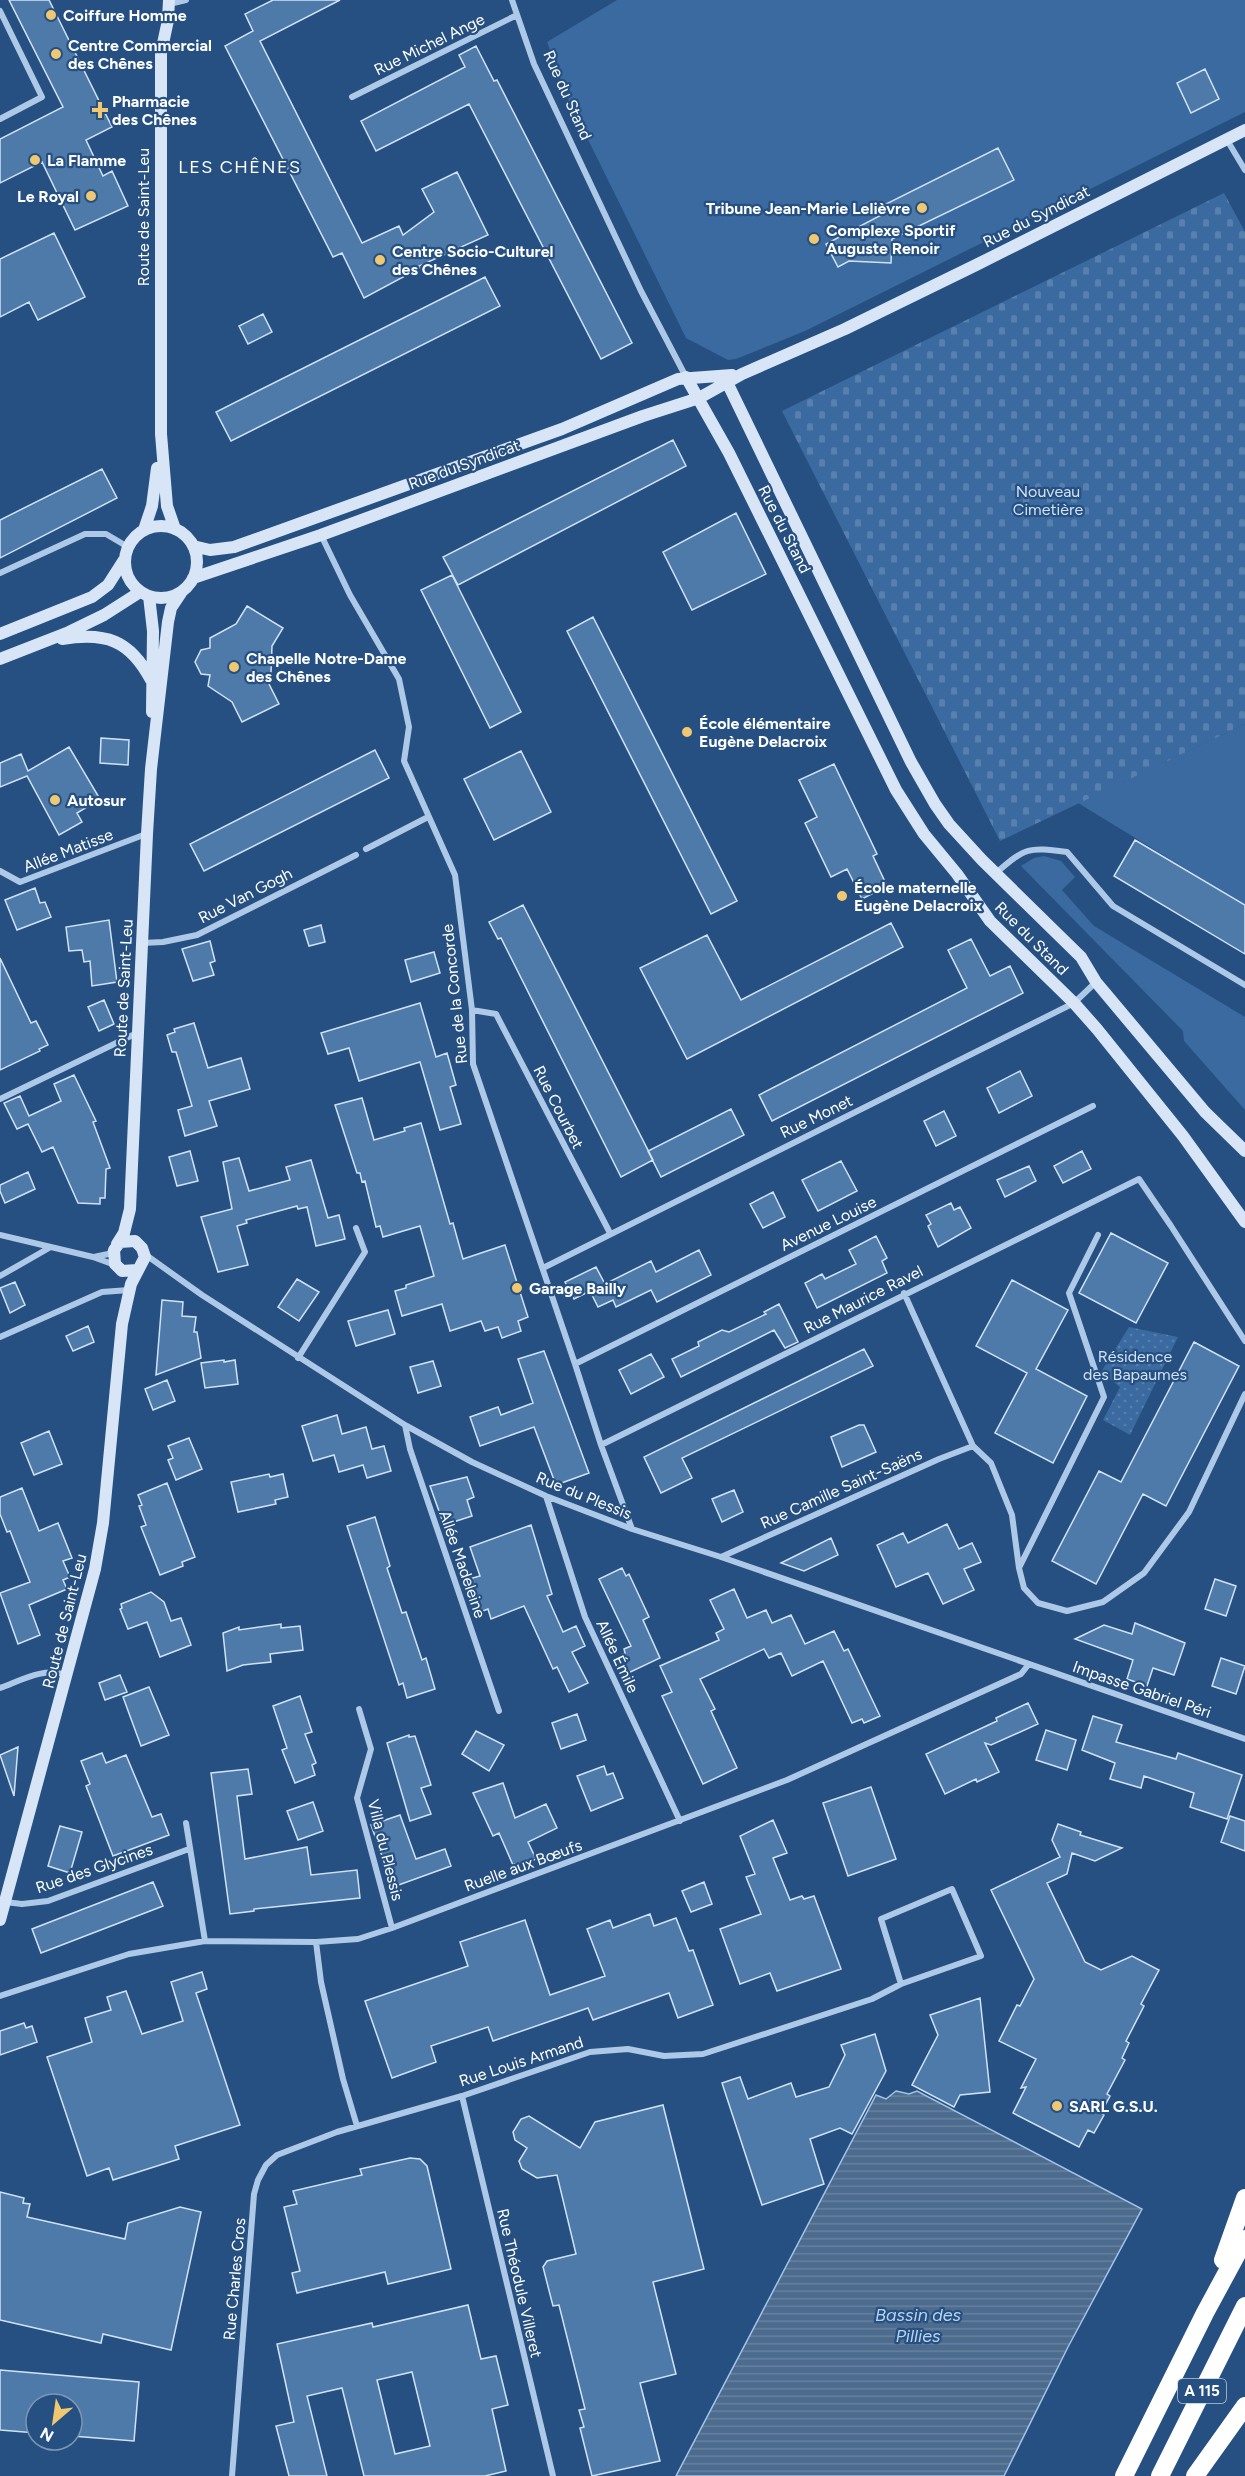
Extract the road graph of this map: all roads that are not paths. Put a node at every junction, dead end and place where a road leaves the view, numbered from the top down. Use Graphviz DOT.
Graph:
graph roads {
  1 [pos="186,0"];
  2 [pos="512,0"];
  3 [pos="169,2"];
  4 [pos="0,11"];
  5 [pos="517,15"];
  6 [pos="352,97"];
  7 [pos="0,119"];
  8 [pos="1245,130"];
  9 [pos="1226,139"];
  10 [pos="1245,170"];
  11 [pos="686,377"];
  12 [pos="726,379"];
  13 [pos="699,398"];
  14 [pos="161,434"];
  15 [pos="175,528"];
  16 [pos="144,530"];
  17 [pos="321,535"];
  18 [pos="193,546"];
  19 [pos="128,547"];
  20 [pos="124,560"];
  21 [pos="0,573"];
  22 [pos="194,578"];
  23 [pos="181,593"];
  24 [pos="145,594"];
  25 [pos="0,634"];
  26 [pos="43,642"];
  27 [pos="0,659"];
  28 [pos="152,681"];
  29 [pos="151,769"];
  30 [pos="428,818"];
  31 [pos="147,834"];
  32 [pos="366,849"];
  33 [pos="356,855"];
  34 [pos="0,871"];
  35 [pos="996,873"];
  36 [pos="142,943"];
  37 [pos="1096,982"];
  38 [pos="1245,985"];
  39 [pos="1074,1003"];
  40 [pos="472,1010"];
  41 [pos="137,1034"];
  42 [pos="0,1099"];
  43 [pos="1093,1106"];
  44 [pos="1245,1151"];
  45 [pos="130,1209"];
  46 [pos="1245,1222"];
  47 [pos="356,1228"];
  48 [pos="610,1233"];
  49 [pos="0,1235"];
  50 [pos="1098,1235"];
  51 [pos="115,1247"];
  52 [pos="49,1248"];
  53 [pos="142,1248"];
  54 [pos="93,1257"];
  55 [pos="117,1267"];
  56 [pos="139,1268"];
  57 [pos="543,1268"];
  58 [pos="167,1272"];
  59 [pos="0,1276"];
  60 [pos="125,1290"];
  61 [pos="904,1293"];
  62 [pos="0,1336"];
  63 [pos="1245,1341"];
  64 [pos="298,1358"];
  65 [pos="575,1364"];
  66 [pos="1245,1394"];
  67 [pos="405,1425"];
  68 [pos="600,1446"];
  69 [pos="973,1446"];
  70 [pos="546,1496"];
  71 [pos="632,1529"];
  72 [pos="721,1557"];
  73 [pos="1019,1568"];
  74 [pos="1029,1664"];
  75 [pos="67,1675"];
  76 [pos="0,1689"];
  77 [pos="359,1709"];
  78 [pos="499,1712"];
  79 [pos="1245,1739"];
  80 [pos="680,1821"];
  81 [pos="186,1823"];
  82 [pos="189,1849"];
  83 [pos="5,1902"];
  84 [pos="0,1920"];
  85 [pos="392,1928"];
  86 [pos="205,1941"];
  87 [pos="316,1942"];
  88 [pos="901,1984"];
  89 [pos="0,1996"];
  90 [pos="462,2096"];
  91 [pos="357,2126"];
  92 [pos="337,2132"];
  93 [pos="1245,2198"];
  94 [pos="1245,2239"];
  95 [pos="1245,2306"];
  96 [pos="1205,2313"];
  97 [pos="1245,2406"];
  98 [pos="232,2476"];
  99 [pos="553,2476"];
  100 [pos="1124,2476"];
  101 [pos="1160,2476"];
  102 [pos="1195,2476"];
  1 -- 3 [label="street"];
  2 -- 5 [label="street, Rue du Stand"];
  3 -- 14 [label="street, Route de Saint-Leu"];
  4 -- 7 [label="street"];
  5 -- 6 [label="street, Rue Michel Ange"];
  5 -- 11 [label="street, Rue du Stand"];
  8 -- 9 [label="street, Rue du Syndicat"];
  9 -- 10 [label="street"];
  9 -- 12 [label="street, Rue du Syndicat"];
  11 -- 12 [label="street, Rue du Syndicat"];
  11 -- 13 [label="street, Rue du Stand"];
  11 -- 18 [label="street, Rue du Syndicat"];
  12 -- 13 [label="street, Rue du Syndicat"];
  12 -- 35 [label="street, Rue du Stand"];
  13 -- 17 [label="street, Rue du Syndicat"];
  13 -- 39 [label="street, Rue du Stand"];
  14 -- 15 [label="street, Route de Saint-Leu"];
  14 -- 16 [label="street, Route de Saint-Leu"];
  15 -- 16 [label="street"];
  15 -- 18 [label="street"];
  16 -- 19 [label="street"];
  17 -- 22 [label="street, Rue du Syndicat"];
  17 -- 30 [label="street, Rue de la Concorde"];
  18 -- 22 [label="street"];
  19 -- 20 [label="street"];
  19 -- 21 [label="street"];
  20 -- 24 [label="street"];
  20 -- 25 [label="street"];
  22 -- 23 [label="street"];
  23 -- 24 [label="street"];
  23 -- 29 [label="street, Route de Saint-Leu"];
  24 -- 26 [label="street"];
  24 -- 28 [label="street, Route de Saint-Leu"];
  26 -- 27 [label="street"];
  26 -- 28 [label="street"];
  28 -- 29 [label="street, Route de Saint-Leu"];
  29 -- 31 [label="street, Route de Saint-Leu"];
  30 -- 32 [label="street"];
  30 -- 40 [label="street, Rue de la Concorde"];
  31 -- 34 [label="street, Allée Matisse"];
  31 -- 36 [label="street, Route de Saint-Leu"];
  33 -- 36 [label="street, Rue Van Gogh"];
  35 -- 37 [label="street, Rue du Stand"];
  35 -- 38 [label="street"];
  36 -- 41 [label="street, Route de Saint-Leu"];
  37 -- 39 [label="street, Rue Monet"];
  37 -- 44 [label="street, Rue du Stand"];
  39 -- 46 [label="street, Rue du Stand"];
  39 -- 48 [label="street, Rue Monet"];
  40 -- 48 [label="street, Rue Courbet"];
  40 -- 57 [label="street, Rue de la Concorde"];
  41 -- 42 [label="street"];
  41 -- 45 [label="street, Route de Saint-Leu"];
  43 -- 65 [label="street, Avenue Louise"];
  45 -- 51 [label="street, Route de Saint-Leu"];
  45 -- 53 [label="street, Route de Saint-Leu"];
  47 -- 64 [label="street"];
  48 -- 57 [label="street, Rue Monet"];
  49 -- 52 [label="street"];
  50 -- 73 [label="street"];
  51 -- 53 [label="street"];
  51 -- 54 [label="street"];
  51 -- 55 [label="street"];
  52 -- 54 [label="street"];
  52 -- 59 [label="street"];
  53 -- 56 [label="street"];
  53 -- 58 [label="street, Rue du Plessis"];
  54 -- 55 [label="street"];
  55 -- 56 [label="street"];
  55 -- 60 [label="street, Route de Saint-Leu"];
  56 -- 58 [label="street, Rue du Plessis"];
  56 -- 60 [label="street, Route de Saint-Leu"];
  57 -- 65 [label="street, Rue de la Concorde"];
  58 -- 64 [label="street, Rue du Plessis"];
  60 -- 62 [label="street"];
  60 -- 75 [label="street, Route de Saint-Leu"];
  61 -- 63 [label="street, Rue Maurice Ravel"];
  61 -- 68 [label="street, Rue Maurice Ravel"];
  61 -- 69 [label="street"];
  64 -- 67 [label="street, Rue du Plessis"];
  65 -- 68 [label="street, Rue de la Concorde"];
  66 -- 73 [label="street"];
  67 -- 70 [label="street, Rue du Plessis"];
  67 -- 78 [label="street, Allée Madeleine"];
  68 -- 71 [label="street, Rue de la Concorde"];
  69 -- 72 [label="street, Rue Camille Saint-Saëns"];
  69 -- 73 [label="street"];
  70 -- 71 [label="street, Rue du Plessis"];
  70 -- 80 [label="street, Allée Émile"];
  71 -- 72 [label="street, Rue du Plessis"];
  72 -- 74 [label="street, Rue du Plessis"];
  74 -- 79 [label="street, Impasse Gabriel Péri"];
  74 -- 80 [label="street, Ruelle aux Bœufs"];
  75 -- 76 [label="street"];
  75 -- 83 [label="street, Route de Saint-Leu"];
  77 -- 85 [label="street, Villa du Plessis"];
  80 -- 85 [label="street, Ruelle aux Bœufs"];
  81 -- 82 [label="street"];
  82 -- 83 [label="street, Rue des Glycines"];
  82 -- 86 [label="street"];
  83 -- 84 [label="street, Route de Saint-Leu"];
  85 -- 87 [label="street, Ruelle aux Bœufs"];
  86 -- 87 [label="street, Ruelle aux Bœufs"];
  86 -- 89 [label="street, Ruelle aux Bœufs"];
  87 -- 91 [label="street"];
  88 -- 88 [label="street, Rue Louis Armand"];
  88 -- 90 [label="street, Rue Louis Armand"];
  90 -- 91 [label="street, Rue Louis Armand"];
  90 -- 99 [label="street, Rue Théodule Villeret"];
  91 -- 92 [label="street, Rue Louis Armand"];
  92 -- 98 [label="street, Rue Charles Cros"];
  93 -- 96 [label="highway"];
  94 -- 96 [label="highway, A 115"];
  95 -- 101 [label="highway, A 115"];
  96 -- 100 [label="highway, A 115"];
  97 -- 102 [label="highway"];
}
